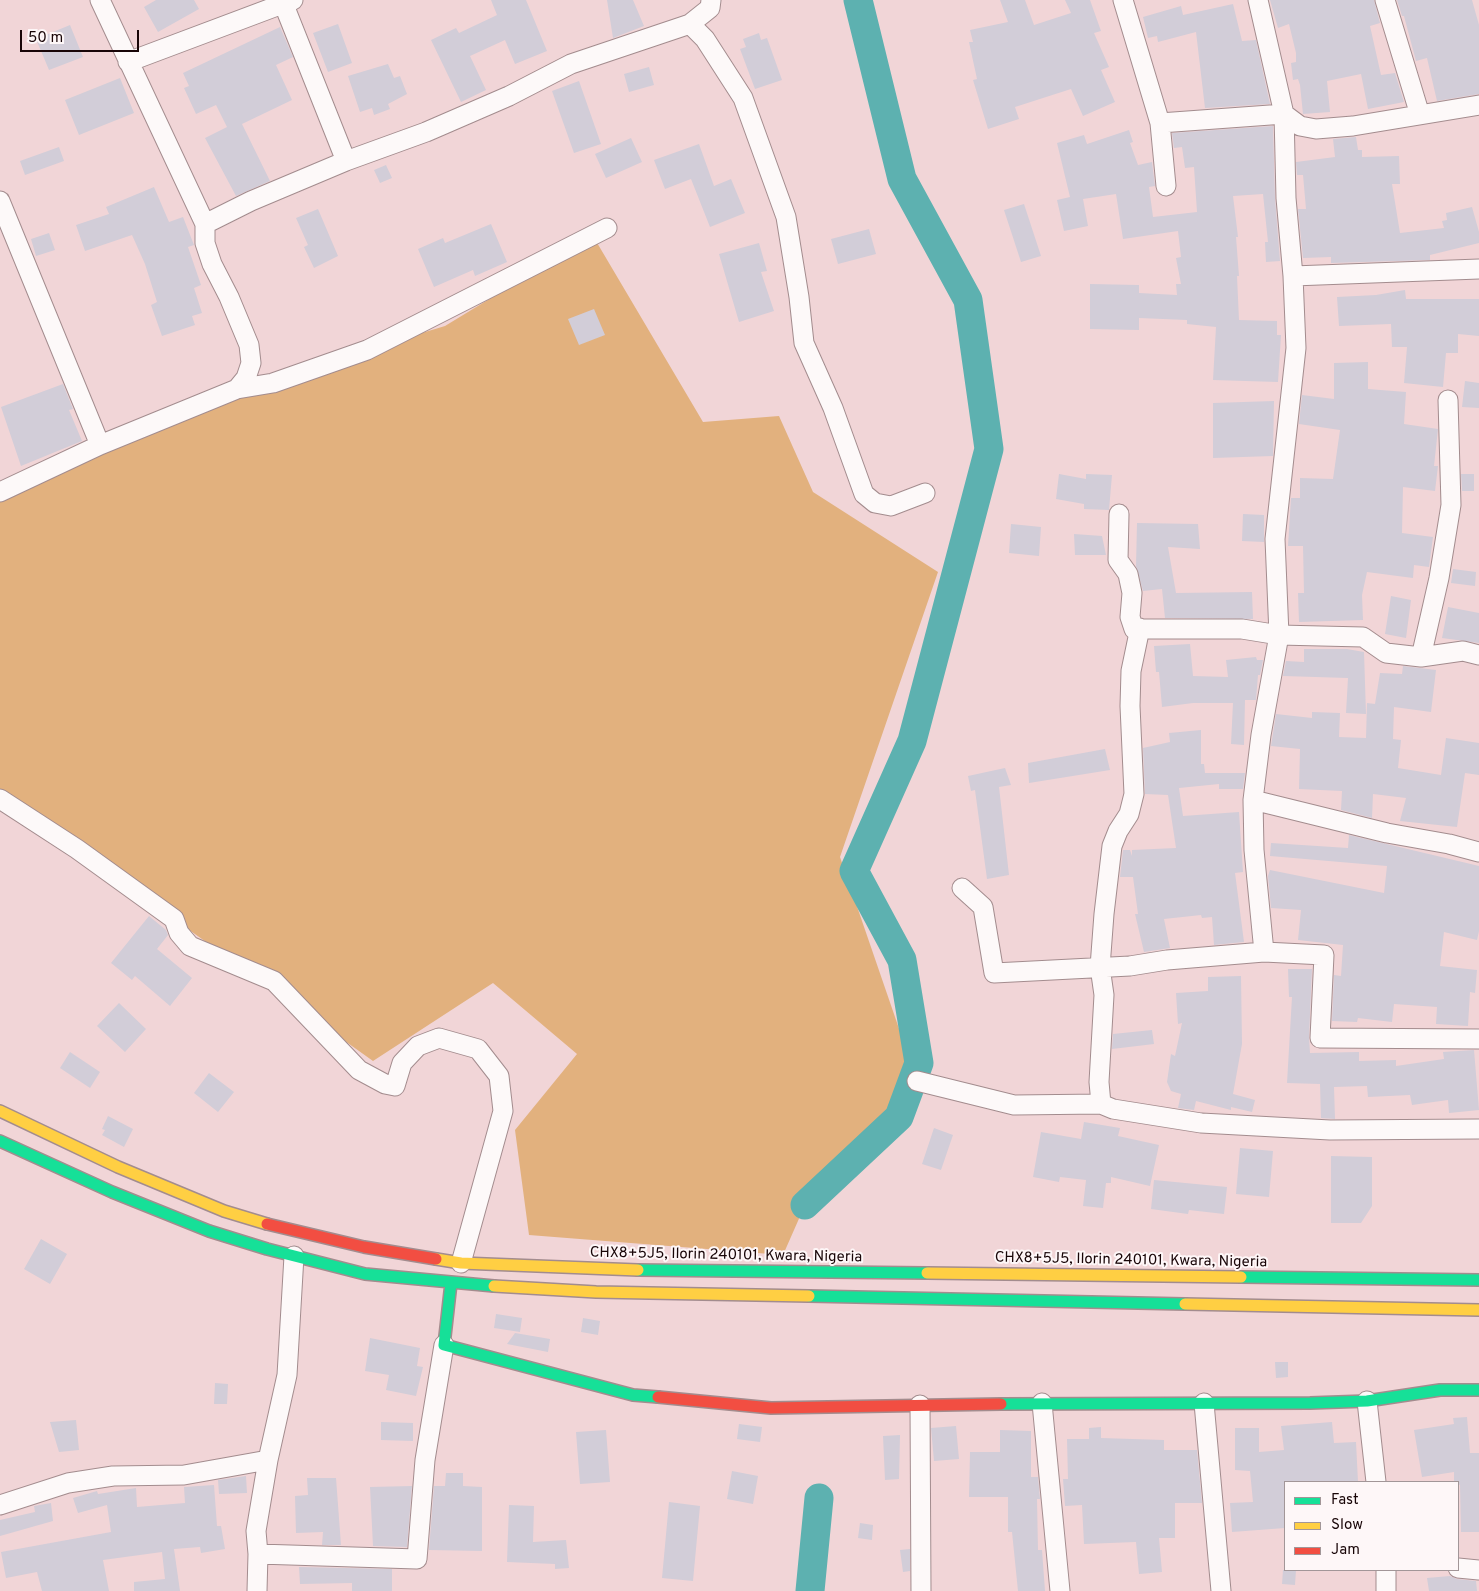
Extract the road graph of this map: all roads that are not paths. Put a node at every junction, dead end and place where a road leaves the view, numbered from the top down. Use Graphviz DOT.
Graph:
graph roads {
  1 [pos="100,0"];
  2 [pos="712,0"];
  3 [pos="1123,0"];
  4 [pos="1258,0"];
  5 [pos="1385,0"];
  6 [pos="286,1"];
  7 [pos="690,24"];
  8 [pos="128,62"];
  9 [pos="1479,105"];
  10 [pos="1284,114"];
  11 [pos="1420,116"];
  12 [pos="1160,123"];
  13 [pos="346,162"];
  14 [pos="1166,186"];
  15 [pos="0,201"];
  16 [pos="205,224"];
  17 [pos="608,228"];
  18 [pos="5,231"];
  19 [pos="1479,269"];
  20 [pos="1293,276"];
  21 [pos="237,389"];
  22 [pos="1448,400"];
  23 [pos="100,445"];
  24 [pos="0,492"];
  25 [pos="925,493"];
  26 [pos="1119,514"];
  27 [pos="1140,628"];
  28 [pos="1279,635"];
  29 [pos="1479,655"];
  30 [pos="1421,657"];
  31 [pos="0,799"];
  32 [pos="1253,800"];
  33 [pos="1479,852"];
  34 [pos="962,888"];
  35 [pos="1264,952"];
  36 [pos="1100,967"];
  37 [pos="1479,1039"];
  38 [pos="917,1081"];
  39 [pos="1101,1104"];
  40 [pos="0,1111"];
  41 [pos="1479,1129"];
  42 [pos="0,1141"];
  43 [pos="294,1256"];
  44 [pos="461,1263"];
  45 [pos="1479,1280"];
  46 [pos="451,1283"];
  47 [pos="1479,1310"];
  48 [pos="444,1345"];
  49 [pos="1479,1390"];
  50 [pos="1367,1401"];
  51 [pos="1042,1403"];
  52 [pos="1204,1403"];
  53 [pos="920,1405"];
  54 [pos="268,1460"];
  55 [pos="1376,1481"];
  56 [pos="0,1505"];
  57 [pos="258,1554"];
  58 [pos="1459,1568"];
  59 [pos="1479,1570"];
  60 [pos="1386,1571"];
  61 [pos="257,1591"];
  62 [pos="921,1591"];
  63 [pos="1060,1591"];
  64 [pos="1221,1591"];
  65 [pos="1386,1591"];
  1 -- 8 [label="street"];
  2 -- 7 [label="street"];
  3 -- 12 [label="street"];
  4 -- 10 [label="street"];
  5 -- 11 [label="street"];
  6 -- 8 [label="street"];
  6 -- 13 [label="street"];
  7 -- 13 [label="street"];
  7 -- 25 [label="street"];
  8 -- 16 [label="street"];
  9 -- 11 [label="street"];
  10 -- 11 [label="street"];
  10 -- 12 [label="street"];
  10 -- 20 [label="street"];
  12 -- 14 [label="street"];
  13 -- 16 [label="street"];
  15 -- 18 [label="street"];
  16 -- 21 [label="street"];
  17 -- 21 [label="street"];
  18 -- 23 [label="street"];
  19 -- 20 [label="street"];
  20 -- 28 [label="street"];
  21 -- 23 [label="street"];
  22 -- 30 [label="street"];
  23 -- 24 [label="street"];
  26 -- 27 [label="street"];
  27 -- 28 [label="street"];
  27 -- 36 [label="street"];
  28 -- 30 [label="street"];
  28 -- 32 [label="street"];
  29 -- 30 [label="street"];
  31 -- 44 [label="street"];
  32 -- 33 [label="street"];
  32 -- 35 [label="street"];
  34 -- 36 [label="street"];
  35 -- 36 [label="street"];
  35 -- 37 [label="street"];
  36 -- 39 [label="street"];
  38 -- 39 [label="street"];
  39 -- 41 [label="street"];
  40 -- 44 [label="main road, CHX8+5J5, Ilorin 240101, Kwara, Nigeria"];
  42 -- 43 [label="main road"];
  43 -- 46 [label="main road"];
  43 -- 54 [label="street"];
  44 -- 45 [label="main road, CHX8+5J5, Ilorin 240101, Kwara, Nigeria"];
  46 -- 47 [label="main road"];
  46 -- 48 [label="main road"];
  48 -- 53 [label="main road"];
  48 -- 57 [label="street"];
  49 -- 50 [label="main road"];
  50 -- 52 [label="main road"];
  50 -- 55 [label="street"];
  51 -- 52 [label="main road"];
  51 -- 53 [label="main road"];
  51 -- 63 [label="street"];
  52 -- 64 [label="street"];
  53 -- 62 [label="street"];
  54 -- 56 [label="street"];
  54 -- 57 [label="street"];
  57 -- 61 [label="street"];
  58 -- 59 [label="street"];
  60 -- 65 [label="street"];
}
